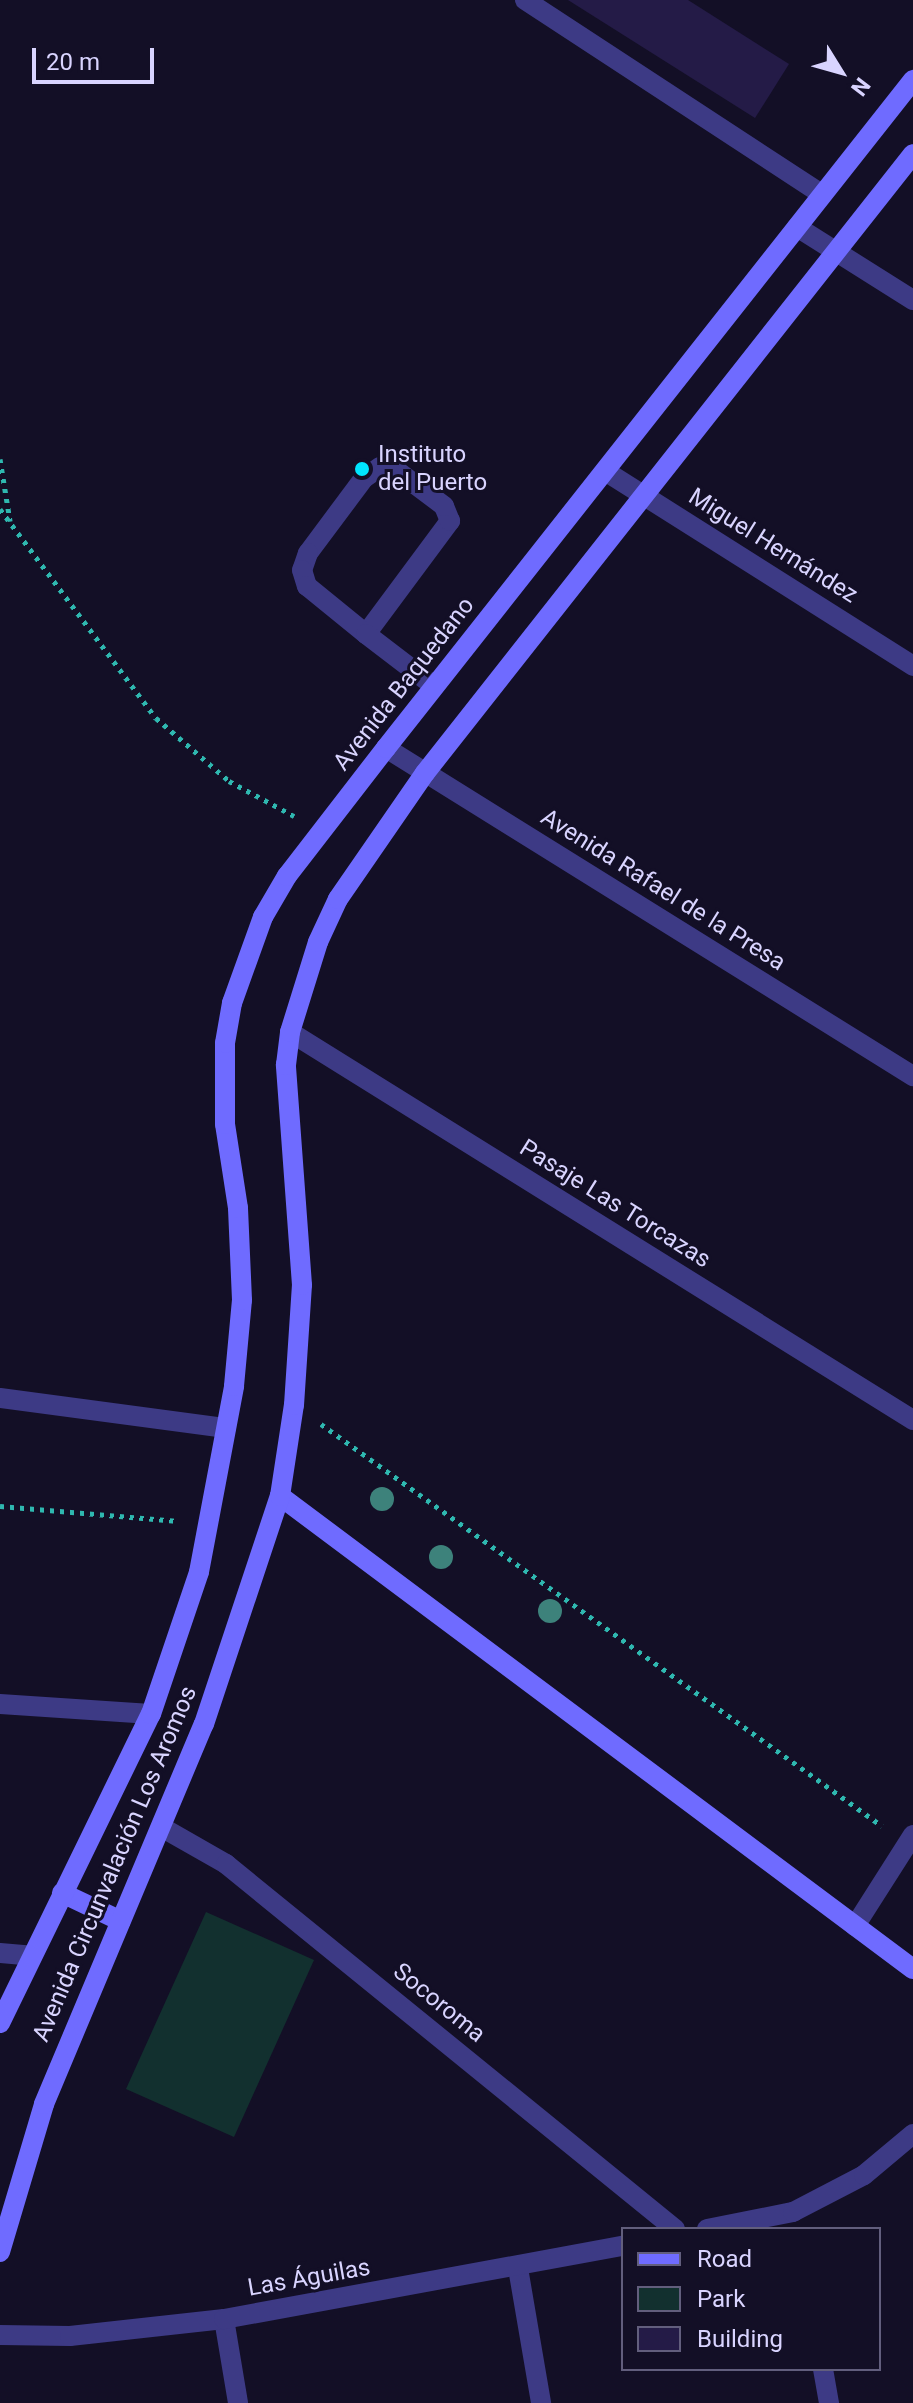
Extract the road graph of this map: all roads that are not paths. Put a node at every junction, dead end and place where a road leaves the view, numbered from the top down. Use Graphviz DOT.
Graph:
graph roads {
  1 [pos="525,0"];
  2 [pos="913,80"];
  3 [pos="913,154"];
  4 [pos="822,194"];
  5 [pos="797,227"];
  6 [pos="836,251"];
  7 [pos="913,300"];
  8 [pos="605,471"];
  9 [pos="643,495"];
  10 [pos="366,634"];
  11 [pos="913,666"];
  12 [pos="434,686"];
  13 [pos="386,748"];
  14 [pos="425,773"];
  15 [pos="290,1032"];
  16 [pos="913,1076"];
  17 [pos="0,1398"];
  18 [pos="913,1420"];
  19 [pos="226,1428"];
  20 [pos="280,1496"];
  21 [pos="0,1704"];
  22 [pos="151,1714"];
  23 [pos="163,1828"];
  24 [pos="910,1839"];
  25 [pos="62,1893"];
  26 [pos="121,1921"];
  27 [pos="855,1926"];
  28 [pos="0,1953"];
  29 [pos="32,1956"];
  30 [pos="913,1969"];
  31 [pos="0,2023"];
  32 [pos="913,2134"];
  33 [pos="794,2220"];
  34 [pos="673,2227"];
  35 [pos="726,2227"];
  36 [pos="621,2246"];
  37 [pos="0,2252"];
  38 [pos="518,2268"];
  39 [pos="224,2319"];
  40 [pos="0,2335"];
  41 [pos="823,2371"];
  42 [pos="238,2403"];
  43 [pos="541,2403"];
  44 [pos="829,2403"];
  1 -- 4 [label="street"];
  2 -- 4 [label="main road, Avenida Baquedano"];
  3 -- 6 [label="main road"];
  4 -- 5 [label="main road, Avenida Baquedano"];
  5 -- 6 [label="street"];
  5 -- 8 [label="main road, Avenida Baquedano"];
  6 -- 7 [label="street"];
  6 -- 9 [label="main road"];
  8 -- 9 [label="street, Miguel Hernández"];
  8 -- 12 [label="main road, Avenida Baquedano"];
  9 -- 11 [label="street, Miguel Hernández"];
  9 -- 14 [label="main road"];
  10 -- 10 [label="street"];
  10 -- 12 [label="street"];
  12 -- 13 [label="main road, Avenida Baquedano"];
  13 -- 14 [label="street, Avenida Rafael de la Presa"];
  13 -- 19 [label="main road, Avenida Baquedano"];
  14 -- 15 [label="main road"];
  14 -- 16 [label="street, Avenida Rafael de la Presa"];
  15 -- 18 [label="street, Pasaje Las Torcazas"];
  15 -- 20 [label="main road"];
  17 -- 19 [label="street"];
  19 -- 22 [label="main road, Avenida Circunvalación Los Aromos"];
  20 -- 23 [label="main road, Avenida Circunvalación Los Aromos"];
  20 -- 27 [label="main road"];
  21 -- 22 [label="street"];
  22 -- 25 [label="main road, Avenida Circunvalación Los Aromos"];
  23 -- 26 [label="main road, Avenida Circunvalación Los Aromos"];
  23 -- 34 [label="street, Socoroma"];
  24 -- 27 [label="street"];
  25 -- 26 [label="main road"];
  25 -- 29 [label="main road, Avenida Circunvalación Los Aromos"];
  26 -- 37 [label="main road, Avenida Circunvalación Los Aromos"];
  27 -- 30 [label="main road"];
  28 -- 29 [label="street"];
  29 -- 31 [label="main road, Avenida Circunvalación Los Aromos"];
  32 -- 33 [label="street"];
  33 -- 35 [label="street"];
  36 -- 38 [label="street, Las Águilas"];
  38 -- 39 [label="street, Las Águilas"];
  38 -- 43 [label="street"];
  39 -- 40 [label="street, Las Águilas"];
  39 -- 42 [label="street"];
  41 -- 44 [label="street"];
}
